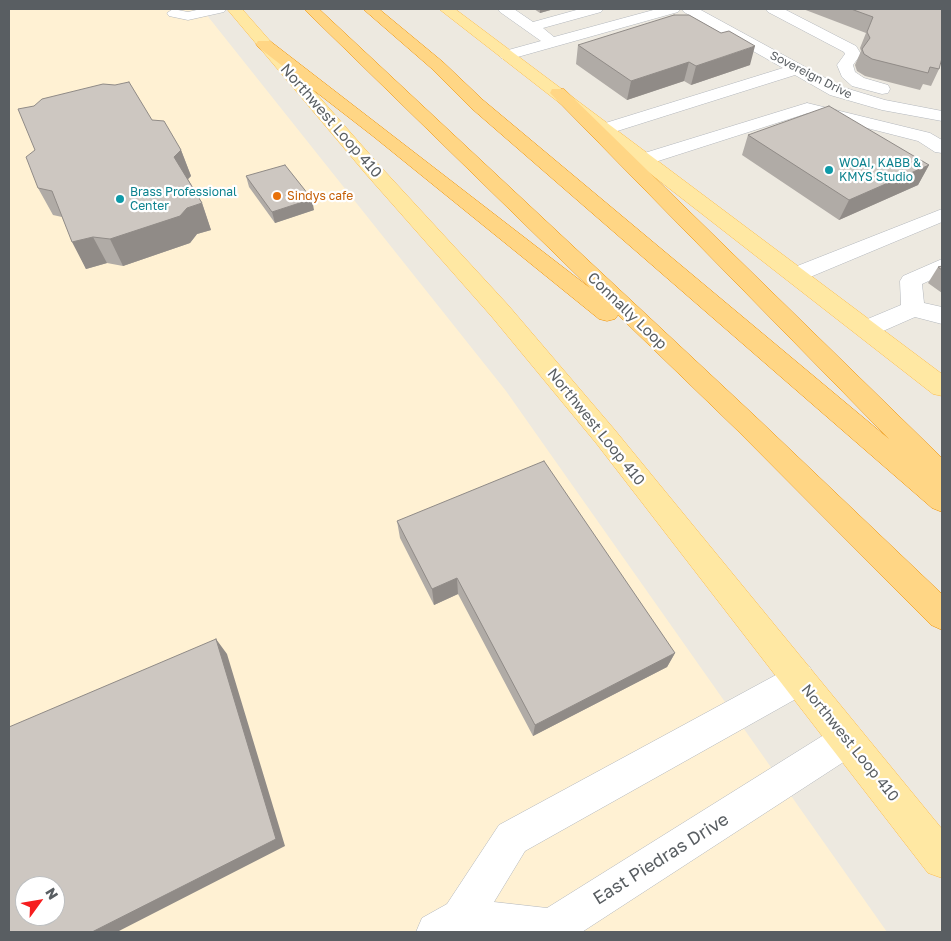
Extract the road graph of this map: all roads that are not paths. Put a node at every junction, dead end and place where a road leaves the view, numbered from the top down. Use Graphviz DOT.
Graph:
graph roads {
  1 [pos="182,9"];
  2 [pos="219,9"];
  3 [pos="234,9"];
  4 [pos="310,9"];
  5 [pos="370,9"];
  6 [pos="446,9"];
  7 [pos="505,9"];
  8 [pos="596,9"];
  9 [pos="673,9"];
  10 [pos="689,9"];
  11 [pos="773,9"];
  12 [pos="532,27"];
  13 [pos="553,42"];
  14 [pos="264,44"];
  15 [pos="507,55"];
  16 [pos="756,67"];
  17 [pos="796,69"];
  18 [pos="772,76"];
  19 [pos="558,93"];
  20 [pos="942,102"];
  21 [pos="942,116"];
  22 [pos="605,129"];
  23 [pos="942,148"];
  24 [pos="645,159"];
  25 [pos="942,215"];
  26 [pos="942,266"];
  27 [pos="795,275"];
  28 [pos="913,310"];
  29 [pos="942,316"];
  30 [pos="866,329"];
  31 [pos="942,388"];
  32 [pos="747,424"];
  33 [pos="942,475"];
  34 [pos="942,500"];
  35 [pos="942,615"];
  36 [pos="798,679"];
  37 [pos="847,740"];
  38 [pos="942,859"];
  39 [pos="449,925"];
  1 -- 2 [label="street"];
  3 -- 14 [label="main road, Northwest Loop 410"];
  4 -- 32 [label="highway, Connally Loop"];
  5 -- 34 [label="highway"];
  6 -- 15 [label="main road"];
  7 -- 12 [label="street"];
  8 -- 12 [label="street"];
  9 -- 13 [label="street"];
  10 -- 17 [label="street, Sovereign Drive"];
  11 -- 20 [label="street"];
  12 -- 13 [label="street"];
  13 -- 15 [label="street"];
  14 -- 32 [label="highway"];
  14 -- 36 [label="main road, Northwest Loop 410"];
  15 -- 19 [label="main road"];
  16 -- 18 [label="street"];
  17 -- 18 [label="street"];
  17 -- 21 [label="street, Sovereign Drive"];
  18 -- 22 [label="street"];
  19 -- 22 [label="main road"];
  19 -- 33 [label="highway"];
  22 -- 24 [label="main road"];
  23 -- 24 [label="street"];
  24 -- 27 [label="main road"];
  25 -- 27 [label="street"];
  26 -- 28 [label="street"];
  27 -- 30 [label="main road"];
  28 -- 29 [label="street"];
  28 -- 30 [label="street"];
  30 -- 31 [label="main road"];
  32 -- 35 [label="highway, Connally Loop"];
  36 -- 37 [label="main road, Northwest Loop 410"];
  36 -- 39 [label="street, East Piedras Drive"];
  37 -- 38 [label="main road, Northwest Loop 410"];
  37 -- 39 [label="street, East Piedras Drive"];
}
